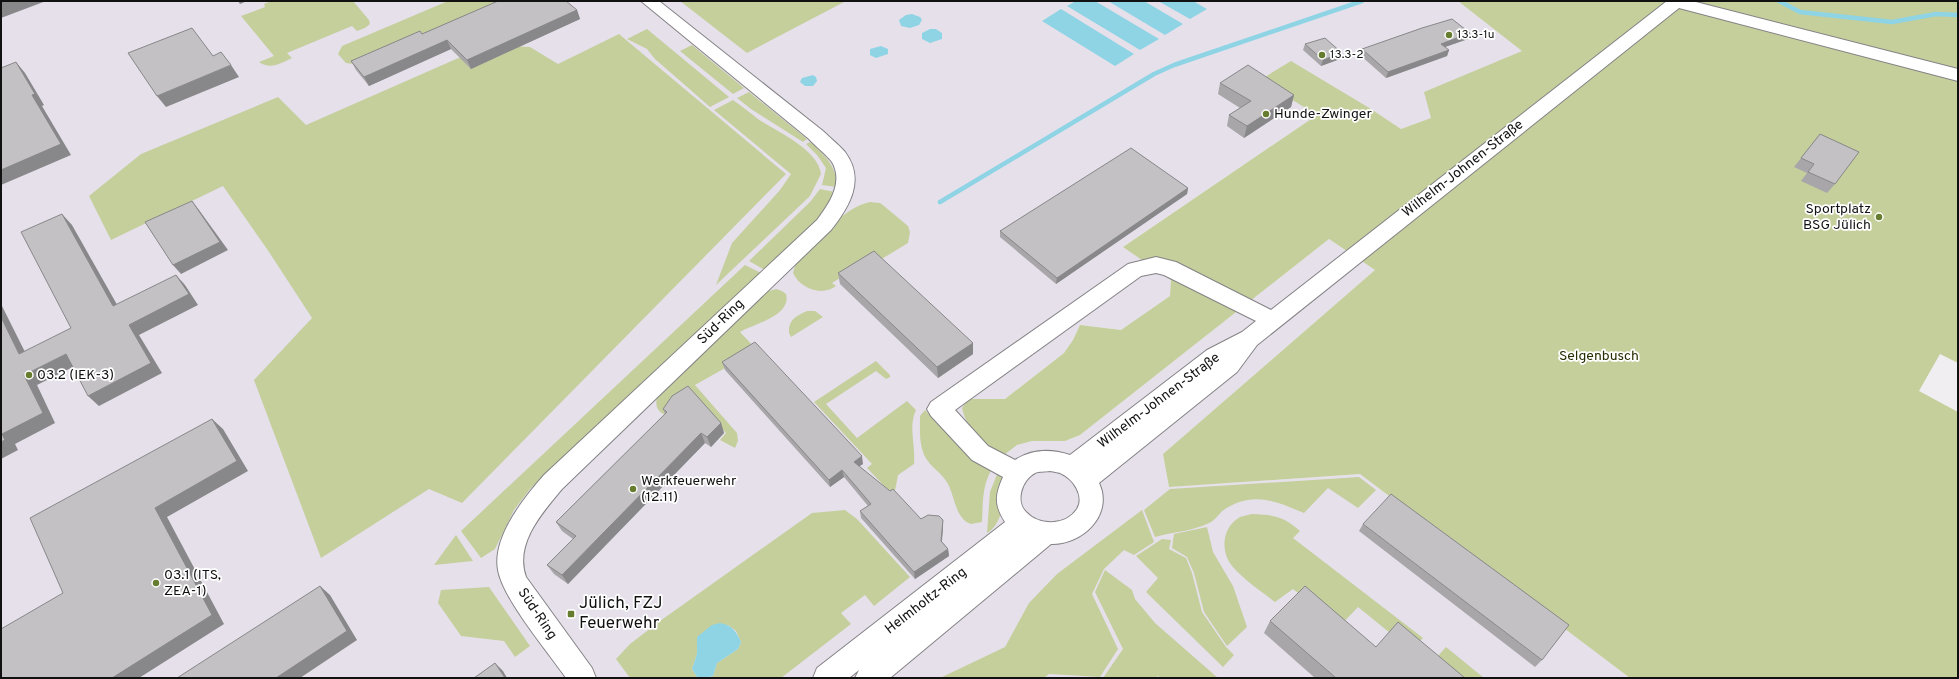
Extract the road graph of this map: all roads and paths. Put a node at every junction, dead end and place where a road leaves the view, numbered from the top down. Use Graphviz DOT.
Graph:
graph roads {
  1 [pos="649,1"];
  2 [pos="1677,2"];
  3 [pos="1958,75"];
  4 [pos="1272,320"];
  5 [pos="1017,473"];
  6 [pos="1079,473"];
  7 [pos="1020,525"];
  8 [pos="1044,534"];
  9 [pos="830,677"];
  10 [pos="582,678"];
  11 [pos="869,678"];
  1 -- 10 [label="street, Süd-Ring"];
  2 -- 3 [label="street"];
  2 -- 4 [label="street, Wilhelm-Johnen-Straße"];
  4 -- 5 [label="street"];
  4 -- 6 [label="street, Wilhelm-Johnen-Straße"];
  5 -- 6 [label="street"];
  5 -- 7 [label="street"];
  6 -- 8 [label="street"];
  7 -- 8 [label="street"];
  7 -- 9 [label="street, Helmholtz-Ring"];
  8 -- 11 [label="street, Helmholtz-Ring"];
}
